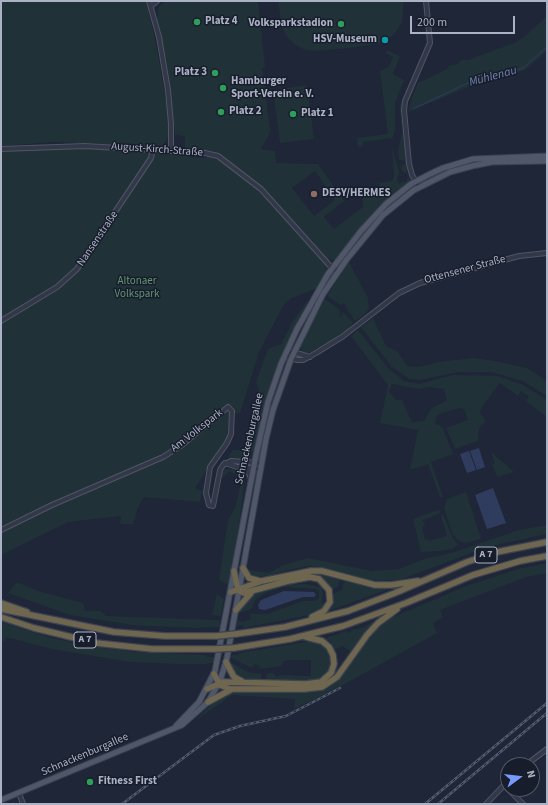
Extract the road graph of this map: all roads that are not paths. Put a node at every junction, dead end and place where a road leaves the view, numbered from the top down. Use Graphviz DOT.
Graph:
graph roads {
  1 [pos="149,1"];
  2 [pos="157,1"];
  3 [pos="426,1"];
  4 [pos="151,6"];
  5 [pos="1,149"];
  6 [pos="153,149"];
  7 [pos="171,151"];
  8 [pos="547,156"];
  9 [pos="547,161"];
  10 [pos="415,182"];
  11 [pos="419,188"];
  12 [pos="547,253"];
  13 [pos="332,268"];
  14 [pos="338,272"];
  15 [pos="1,321"];
  16 [pos="293,352"];
  17 [pos="286,353"];
  18 [pos="310,357"];
  19 [pos="290,358"];
  20 [pos="225,463"];
  21 [pos="254,465"];
  22 [pos="261,466"];
  23 [pos="241,468"];
  24 [pos="251,479"];
  25 [pos="1,530"];
  26 [pos="547,542"];
  27 [pos="547,556"];
  28 [pos="243,568"];
  29 [pos="234,571"];
  30 [pos="428,579"];
  31 [pos="262,581"];
  32 [pos="238,589"];
  33 [pos="254,590"];
  34 [pos="231,592"];
  35 [pos="1,602"];
  36 [pos="406,603"];
  37 [pos="1,609"];
  38 [pos="236,610"];
  39 [pos="1,617"];
  40 [pos="60,622"];
  41 [pos="293,625"];
  42 [pos="299,637"];
  43 [pos="226,662"];
  44 [pos="214,674"];
  45 [pos="219,683"];
  46 [pos="248,683"];
  47 [pos="207,689"];
  48 [pos="232,689"];
  49 [pos="208,702"];
  50 [pos="176,726"];
  51 [pos="547,750"];
  52 [pos="537,757"];
  53 [pos="500,789"];
  54 [pos="19,793"];
  55 [pos="1,800"];
  56 [pos="23,804"];
  57 [pos="486,804"];
  1 -- 4 [label="street"];
  2 -- 4 [label="street"];
  3 -- 10 [label="street"];
  4 -- 7 [label="street"];
  5 -- 6 [label="street, August-Kirch-Straße"];
  6 -- 7 [label="street, August-Kirch-Straße"];
  6 -- 15 [label="street, Nansenstraße"];
  7 -- 13 [label="street, August-Kirch-Straße"];
  8 -- 10 [label="main road, Schnackenburgallee"];
  9 -- 11 [label="main road, Schnackenburgallee"];
  10 -- 11 [label="street"];
  10 -- 13 [label="main road, Schnackenburgallee"];
  11 -- 14 [label="main road, Schnackenburgallee"];
  12 -- 18 [label="street, Ottensener Straße"];
  13 -- 14 [label="street, August-Kirch-Straße"];
  13 -- 17 [label="main road, Schnackenburgallee"];
  14 -- 16 [label="main road, Schnackenburgallee"];
  16 -- 17 [label="street"];
  16 -- 18 [label="street"];
  16 -- 19 [label="main road, Schnackenburgallee"];
  17 -- 19 [label="street"];
  17 -- 21 [label="main road, Schnackenburgallee"];
  18 -- 19 [label="street, Ottensener Straße"];
  19 -- 22 [label="main road, Schnackenburgallee"];
  20 -- 21 [label="street"];
  20 -- 23 [label="street"];
  20 -- 25 [label="street, Am Volkspark"];
  21 -- 22 [label="street"];
  21 -- 23 [label="street"];
  21 -- 24 [label="main road, Schnackenburgallee"];
  22 -- 28 [label="main road, Schnackenburgallee"];
  23 -- 24 [label="street"];
  24 -- 29 [label="main road, Schnackenburgallee"];
  26 -- 30 [label="highway, A 7"];
  27 -- 36 [label="highway, A 7"];
  28 -- 31 [label="highway"];
  28 -- 32 [label="main road, Schnackenburgallee"];
  29 -- 32 [label="highway"];
  29 -- 34 [label="main road, Schnackenburgallee"];
  30 -- 31 [label="highway"];
  30 -- 41 [label="highway, A 7"];
  31 -- 32 [label="highway"];
  32 -- 33 [label="highway"];
  32 -- 34 [label="highway"];
  32 -- 38 [label="main road, Schnackenburgallee"];
  33 -- 38 [label="highway"];
  33 -- 41 [label="highway"];
  34 -- 44 [label="main road, Schnackenburgallee"];
  35 -- 40 [label="highway"];
  36 -- 42 [label="highway, A 7"];
  36 -- 48 [label="highway"];
  37 -- 40 [label="highway, A 7"];
  38 -- 43 [label="main road, Schnackenburgallee"];
  39 -- 42 [label="highway, A 7, bridge"];
  40 -- 41 [label="highway, A 7, bridge"];
  42 -- 46 [label="highway"];
  43 -- 45 [label="main road, Schnackenburgallee"];
  43 -- 46 [label="highway"];
  44 -- 45 [label="highway"];
  44 -- 47 [label="main road, Schnackenburgallee"];
  45 -- 46 [label="highway"];
  45 -- 47 [label="highway"];
  45 -- 48 [label="highway"];
  45 -- 49 [label="main road, Schnackenburgallee"];
  47 -- 50 [label="main road, Schnackenburgallee"];
  48 -- 49 [label="highway"];
  49 -- 50 [label="main road, Schnackenburgallee"];
  50 -- 54 [label="main road, Schnackenburgallee"];
  51 -- 52 [label="street"];
  53 -- 57 [label="street"];
  54 -- 55 [label="main road, Schnackenburgallee"];
  54 -- 56 [label="street"];
}
